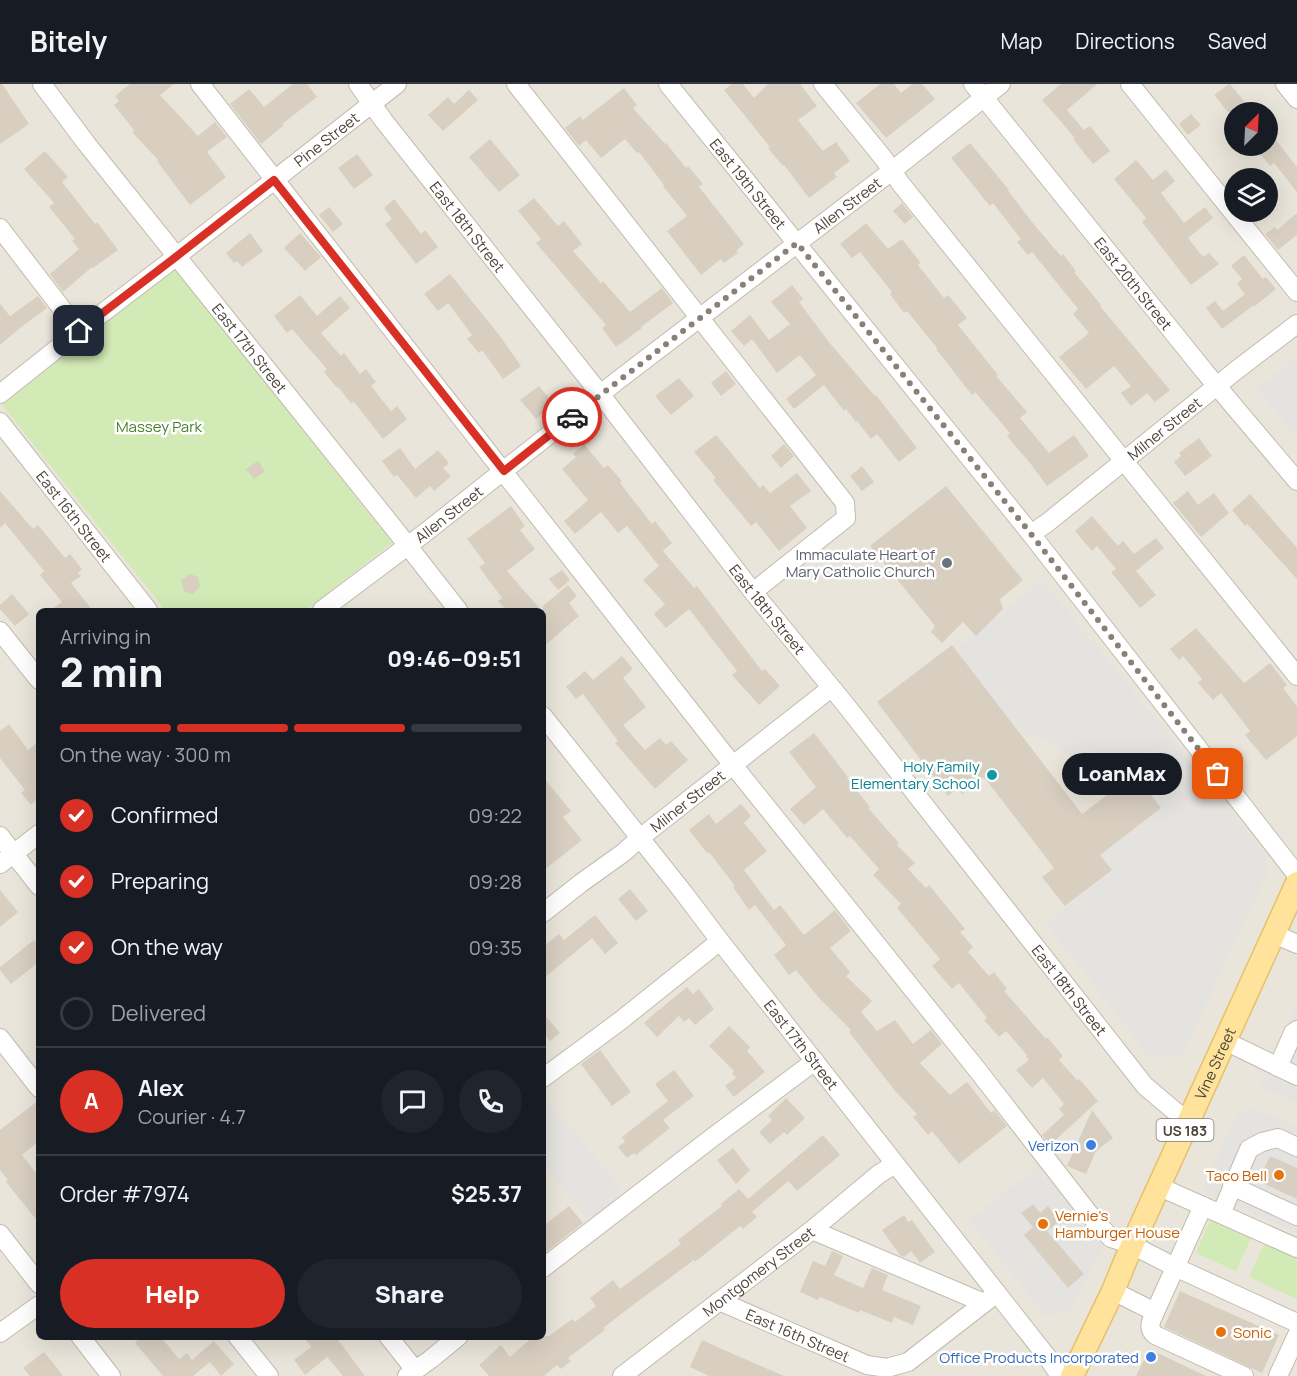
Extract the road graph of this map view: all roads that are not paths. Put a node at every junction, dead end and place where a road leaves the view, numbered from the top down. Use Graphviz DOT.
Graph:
graph roads {
  1 [pos="42,84"];
  2 [pos="200,84"];
  3 [pos="358,84"];
  4 [pos="397,84"];
  5 [pos="516,84"];
  6 [pos="668,84"];
  7 [pos="823,84"];
  8 [pos="1001,84"];
  9 [pos="1130,84"];
  10 [pos="1285,84"];
  11 [pos="978,90"];
  12 [pos="1297,99"];
  13 [pos="372,104"];
  14 [pos="893,171"];
  15 [pos="274,180"];
  16 [pos="0,228"];
  17 [pos="797,243"];
  18 [pos="177,256"];
  19 [pos="1297,292"];
  20 [pos="700,318"];
  21 [pos="1297,324"];
  22 [pos="79,331"];
  23 [pos="1216,386"];
  24 [pos="0,394"];
  25 [pos="601,394"];
  26 [pos="0,423"];
  27 [pos="1124,461"];
  28 [pos="504,471"];
  29 [pos="1297,480"];
  30 [pos="1031,534"];
  31 [pos="408,546"];
  32 [pos="753,592"];
  33 [pos="146,608"];
  34 [pos="325,608"];
  35 [pos="456,608"];
  36 [pos="0,631"];
  37 [pos="36,676"];
  38 [pos="1297,676"];
  39 [pos="831,688"];
  40 [pos="546,720"];
  41 [pos="733,765"];
  42 [pos="0,836"];
  43 [pos="36,836"];
  44 [pos="640,838"];
  45 [pos="7,859"];
  46 [pos="1297,875"];
  47 [pos="36,883"];
  48 [pos="1297,883"];
  49 [pos="546,910"];
  50 [pos="1274,934"];
  51 [pos="720,941"];
  52 [pos="1297,944"];
  53 [pos="1297,1030"];
  54 [pos="0,1038"];
  55 [pos="1225,1041"];
  56 [pos="815,1062"];
  57 [pos="1278,1067"];
  58 [pos="546,1076"];
  59 [pos="1297,1076"];
  60 [pos="36,1084"];
  61 [pos="1188,1123"];
  62 [pos="1297,1147"];
  63 [pos="895,1164"];
  64 [pos="1232,1186"];
  65 [pos="1160,1187"];
  66 [pos="1203,1206"];
  67 [pos="1221,1214"];
  68 [pos="1297,1216"];
  69 [pos="812,1230"];
  70 [pos="0,1234"];
  71 [pos="1132,1245"];
  72 [pos="1297,1248"];
  73 [pos="546,1266"];
  74 [pos="1175,1268"];
  75 [pos="36,1280"];
  76 [pos="1113,1291"];
  77 [pos="991,1298"];
  78 [pos="719,1301"];
  79 [pos="36,1307"];
  80 [pos="1155,1312"];
  81 [pos="1297,1323"];
  82 [pos="0,1333"];
  83 [pos="1297,1335"];
  84 [pos="83,1340"];
  85 [pos="240,1340"];
  86 [pos="390,1340"];
  87 [pos="454,1340"];
  88 [pos="912,1369"];
  89 [pos="411,1373"];
  90 [pos="111,1376"];
  91 [pos="269,1376"];
  92 [pos="622,1376"];
  93 [pos="1060,1376"];
  94 [pos="1072,1376"];
  95 [pos="1244,1376"];
  96 [pos="1278,1376"];
  1 -- 18 [label="street, East 17th Street"];
  2 -- 15 [label="street"];
  3 -- 13 [label="street, East 18th Street"];
  4 -- 13 [label="street, Pine Street"];
  5 -- 20 [label="street"];
  6 -- 17 [label="street, East 19th Street"];
  7 -- 14 [label="street"];
  8 -- 11 [label="street, Allen Street"];
  9 -- 19 [label="street"];
  10 -- 12 [label="street"];
  11 -- 14 [label="street, Allen Street"];
  11 -- 23 [label="street, East 20th Street"];
  13 -- 15 [label="street, Pine Street"];
  13 -- 25 [label="street, East 18th Street"];
  14 -- 17 [label="street, Allen Street"];
  14 -- 27 [label="street"];
  15 -- 18 [label="street, Pine Street"];
  15 -- 28 [label="street"];
  16 -- 22 [label="street"];
  17 -- 20 [label="street, Allen Street"];
  17 -- 30 [label="street, East 19th Street"];
  18 -- 22 [label="street, Pine Street"];
  18 -- 31 [label="street, East 17th Street"];
  20 -- 25 [label="street, Allen Street"];
  20 -- 32 [label="street"];
  21 -- 23 [label="street, Milner Street"];
  22 -- 24 [label="street, Pine Street"];
  23 -- 27 [label="street, Milner Street"];
  23 -- 29 [label="street, East 20th Street"];
  25 -- 28 [label="street, Allen Street"];
  25 -- 32 [label="street, East 18th Street"];
  26 -- 33 [label="street, East 16th Street"];
  27 -- 30 [label="street, Milner Street"];
  27 -- 38 [label="street"];
  28 -- 31 [label="street, Allen Street"];
  28 -- 41 [label="street"];
  30 -- 46 [label="street, East 19th Street"];
  31 -- 34 [label="street, Allen Street"];
  31 -- 35 [label="street, East 17th Street"];
  32 -- 39 [label="street, East 18th Street"];
  36 -- 37 [label="street"];
  39 -- 41 [label="street, Milner Street"];
  39 -- 61 [label="street, East 18th Street"];
  40 -- 44 [label="street, East 17th Street"];
  41 -- 44 [label="street, Milner Street"];
  41 -- 71 [label="street"];
  42 -- 45 [label="street"];
  43 -- 45 [label="street"];
  44 -- 49 [label="street, Milner Street"];
  44 -- 51 [label="street, East 17th Street"];
  45 -- 47 [label="street"];
  48 -- 50 [label="main road, Vine Street / US 183"];
  50 -- 52 [label="street"];
  50 -- 55 [label="main road, Vine Street / US 183"];
  51 -- 56 [label="street, East 17th Street"];
  51 -- 58 [label="street"];
  53 -- 57 [label="street"];
  54 -- 60 [label="street"];
  55 -- 57 [label="street"];
  55 -- 61 [label="main road, Vine Street / US 183"];
  56 -- 63 [label="street, East 17th Street"];
  56 -- 73 [label="street"];
  57 -- 59 [label="street"];
  61 -- 65 [label="main road, Vine Street / US 183"];
  62 -- 64 [label="street"];
  63 -- 69 [label="street, Montgomery Street"];
  63 -- 77 [label="street, East 17th Street"];
  64 -- 67 [label="street"];
  64 -- 68 [label="street"];
  65 -- 66 [label="street"];
  65 -- 71 [label="main road, Vine Street / US 183"];
  66 -- 67 [label="street"];
  66 -- 74 [label="street"];
  67 -- 72 [label="street"];
  69 -- 77 [label="street"];
  69 -- 78 [label="street, Montgomery Street"];
  70 -- 75 [label="street"];
  71 -- 74 [label="street"];
  71 -- 76 [label="main road, Vine Street / US 183"];
  74 -- 80 [label="street"];
  74 -- 81 [label="street"];
  76 -- 80 [label="street"];
  76 -- 94 [label="main road, Vine Street / US 183"];
  77 -- 88 [label="street, East 16th Street"];
  77 -- 93 [label="street, East 17th Street"];
  78 -- 88 [label="street, East 16th Street"];
  78 -- 92 [label="street, Montgomery Street"];
  79 -- 82 [label="street"];
  80 -- 95 [label="street"];
  83 -- 96 [label="street"];
  84 -- 90 [label="street"];
  85 -- 91 [label="street"];
  86 -- 89 [label="street"];
  87 -- 89 [label="street"];
}
